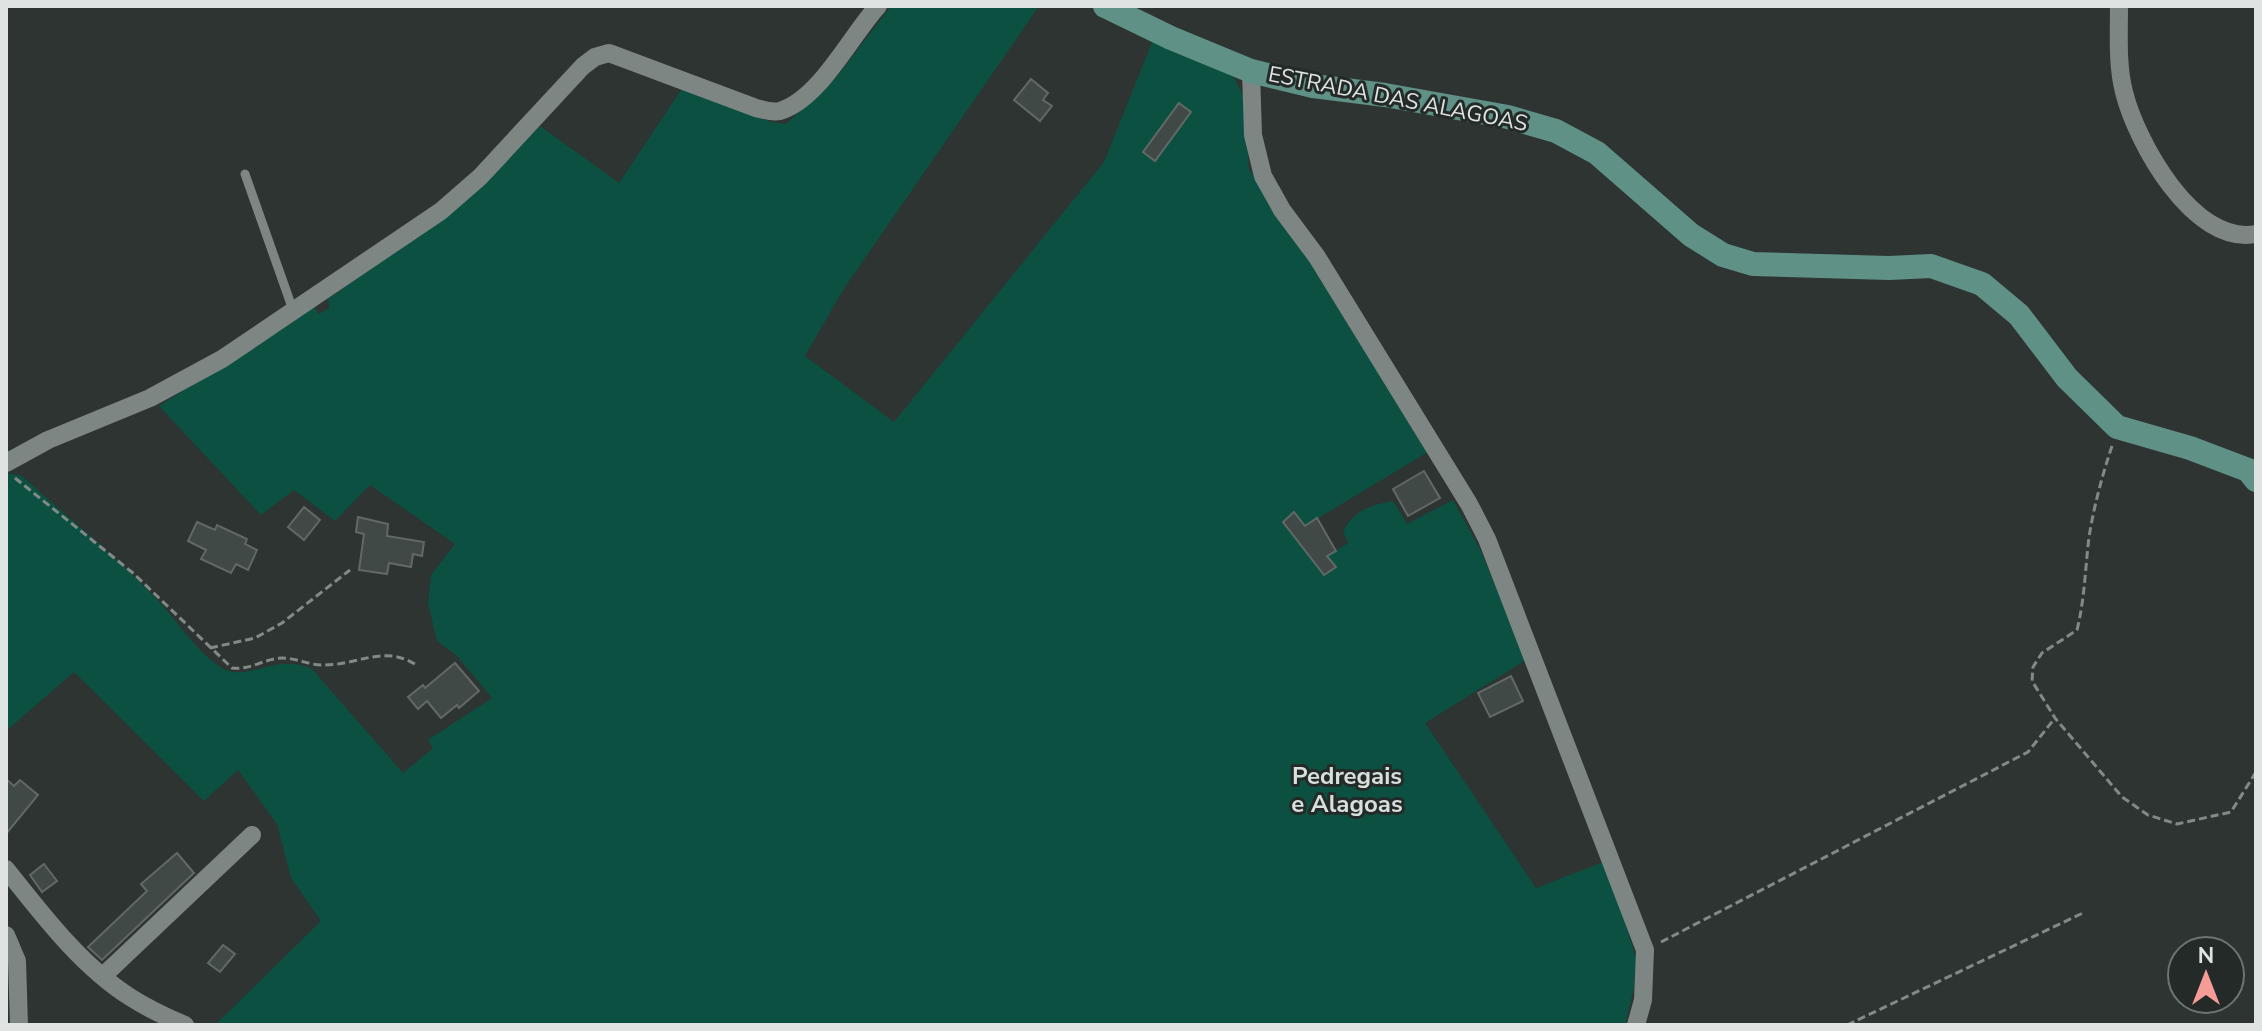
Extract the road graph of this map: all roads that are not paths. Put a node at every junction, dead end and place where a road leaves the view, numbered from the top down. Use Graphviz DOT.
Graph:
graph roads {
  1 [pos="878,6"];
  2 [pos="1105,6"];
  3 [pos="2119,6"];
  4 [pos="1251,71"];
  5 [pos="245,174"];
  6 [pos="2256,234"];
  7 [pos="293,310"];
  8 [pos="6,463"];
  9 [pos="2256,480"];
  10 [pos="252,835"];
  11 [pos="6,869"];
  12 [pos="6,935"];
  13 [pos="103,976"];
  14 [pos="19,1025"];
  15 [pos="185,1025"];
  16 [pos="1636,1025"];
  1 -- 7 [label="street"];
  2 -- 4 [label="street, ESTRADA DAS ALAGOAS"];
  3 -- 6 [label="street"];
  4 -- 9 [label="street, ESTRADA DAS ALAGOAS"];
  4 -- 16 [label="street"];
  5 -- 7 [label="lane"];
  7 -- 8 [label="street"];
  10 -- 13 [label="street"];
  11 -- 13 [label="street"];
  12 -- 14 [label="street"];
  13 -- 15 [label="street"];
}
